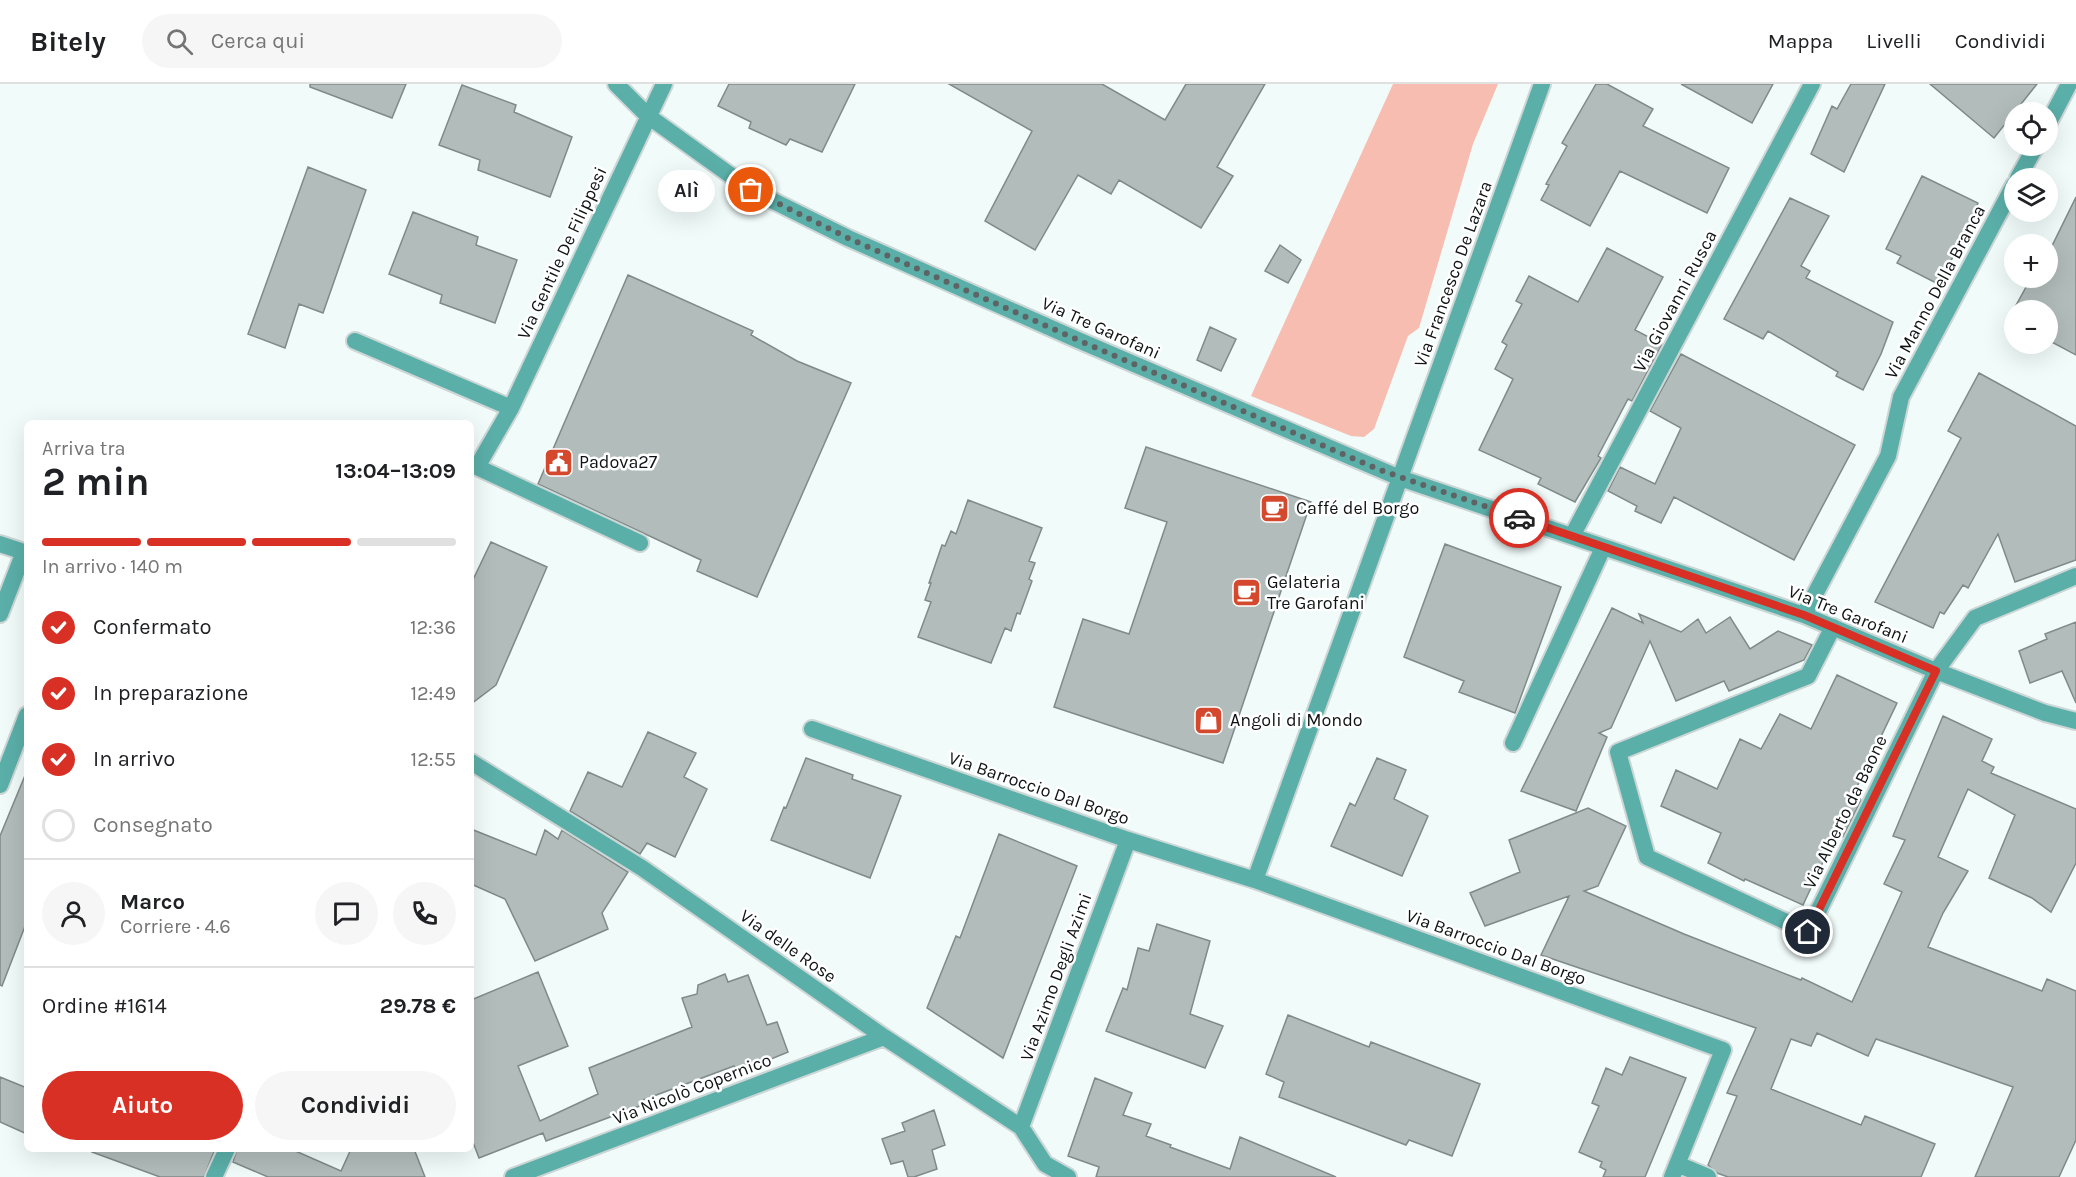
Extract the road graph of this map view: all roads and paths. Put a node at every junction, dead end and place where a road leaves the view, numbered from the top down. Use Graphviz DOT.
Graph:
graph roads {
  1 [pos="616,84"];
  2 [pos="664,84"];
  3 [pos="1542,84"];
  4 [pos="1812,84"];
  5 [pos="2069,84"];
  6 [pos="2058,105"];
  7 [pos="648,116"];
  8 [pos="2004,204"];
  9 [pos="355,341"];
  10 [pos="511,408"];
  11 [pos="1400,478"];
  12 [pos="1572,536"];
  13 [pos="640,543"];
  14 [pos="0,544"];
  15 [pos="1603,548"];
  16 [pos="24,553"];
  17 [pos="24,555"];
  18 [pos="2076,576"];
  19 [pos="0,614"];
  20 [pos="1804,615"];
  21 [pos="1833,627"];
  22 [pos="1936,671"];
  23 [pos="2076,721"];
  24 [pos="24,723"];
  25 [pos="812,729"];
  26 [pos="1513,743"];
  27 [pos="474,764"];
  28 [pos="0,785"];
  29 [pos="1128,840"];
  30 [pos="1255,880"];
  31 [pos="884,1037"];
  32 [pos="1021,1126"];
  33 [pos="226,1152"];
  34 [pos="1675,1171"];
  35 [pos="214,1177"];
  36 [pos="513,1177"];
  37 [pos="1068,1177"];
  38 [pos="1708,1177"];
  1 -- 7 [label="street, Via Tre Garofani"];
  2 -- 7 [label="street, Via Gentile De Filippesi"];
  3 -- 11 [label="street, Via Francesco De Lazara"];
  4 -- 12 [label="street, Via Giovanni Rusca"];
  5 -- 6 [label="street"];
  7 -- 10 [label="street, Via Gentile De Filippesi"];
  7 -- 11 [label="street, Via Tre Garofani"];
  8 -- 20 [label="street, Via Manno Della Branca"];
  9 -- 10 [label="street"];
  10 -- 13 [label="street, Via Gentile De Filippesi"];
  11 -- 12 [label="street, Via Tre Garofani"];
  11 -- 30 [label="street"];
  12 -- 15 [label="street, Via Tre Garofani"];
  14 -- 16 [label="street"];
  15 -- 20 [label="street, Via Tre Garofani"];
  15 -- 26 [label="street"];
  17 -- 19 [label="street"];
  18 -- 22 [label="street"];
  20 -- 21 [label="street, Via Tre Garofani"];
  21 -- 22 [label="street, Via Tre Garofani"];
  21 -- 22 [label="street, Via Alberto da Baone"];
  22 -- 23 [label="street, Via Tre Garofani"];
  24 -- 28 [label="street"];
  25 -- 29 [label="street, Via Barroccio Dal Borgo"];
  27 -- 31 [label="street, Via delle Rose"];
  29 -- 30 [label="street, Via Barroccio Dal Borgo"];
  29 -- 32 [label="street, Via Azimo Degli Azimi"];
  30 -- 34 [label="street, Via Barroccio Dal Borgo"];
  31 -- 32 [label="street, Via delle Rose"];
  31 -- 36 [label="street, Via Nicolò Copernico"];
  32 -- 37 [label="street, Via delle Rose"];
  33 -- 35 [label="street"];
  34 -- 38 [label="street"];
}
